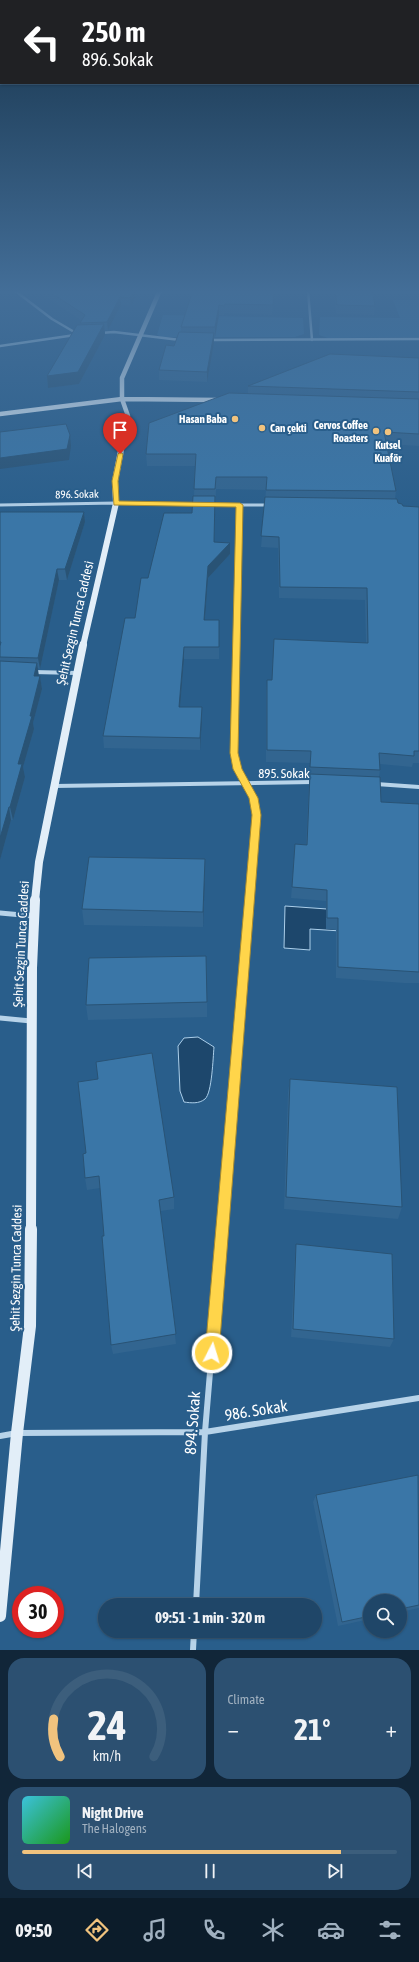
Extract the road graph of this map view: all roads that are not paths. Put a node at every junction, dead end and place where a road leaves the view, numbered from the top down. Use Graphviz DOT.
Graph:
graph roads {
  1 [pos="127,367"];
  2 [pos="122,399"];
  3 [pos="225,400"];
  4 [pos="0,414"];
  5 [pos="116,503"];
  6 [pos="201,504"];
  7 [pos="0,505"];
  8 [pos="209,505"];
  9 [pos="240,505"];
  10 [pos="271,505"];
  11 [pos="31,672"];
  12 [pos="77,673"];
  13 [pos="246,783"];
  14 [pos="322,783"];
  15 [pos="369,784"];
  16 [pos="54,786"];
  17 [pos="419,787"];
  18 [pos="0,914"];
  19 [pos="33,916"];
  20 [pos="0,1018"];
  21 [pos="31,1021"];
  22 [pos="419,1398"];
  23 [pos="205,1432"];
  24 [pos="17,1433"];
  25 [pos="0,1436"];
  26 [pos="196,1598"];
  27 [pos="0,1616"];
  28 [pos="194,1638"];
  29 [pos="193,1650"];
  1 -- 2 [label="street, Şehit Sezgin Tunca Caddesi"];
  2 -- 3 [label="street"];
  2 -- 4 [label="street"];
  2 -- 5 [label="street, Şehit Sezgin Tunca Caddesi"];
  5 -- 6 [label="street, 896. Sokak"];
  5 -- 7 [label="street, 896. Sokak"];
  5 -- 12 [label="street, Şehit Sezgin Tunca Caddesi"];
  8 -- 9 [label="street"];
  9 -- 10 [label="street"];
  9 -- 13 [label="street, 894. Sokak"];
  11 -- 12 [label="street"];
  12 -- 16 [label="street, Şehit Sezgin Tunca Caddesi"];
  13 -- 14 [label="street, 895. Sokak"];
  13 -- 16 [label="street, 895. Sokak"];
  13 -- 23 [label="street, 894. Sokak"];
  15 -- 17 [label="street"];
  16 -- 19 [label="street, Şehit Sezgin Tunca Caddesi"];
  18 -- 19 [label="street"];
  19 -- 21 [label="street, Şehit Sezgin Tunca Caddesi"];
  20 -- 21 [label="street"];
  21 -- 24 [label="street, Şehit Sezgin Tunca Caddesi"];
  22 -- 23 [label="street, 986. Sokak"];
  23 -- 24 [label="street, 986. Sokak"];
  23 -- 26 [label="street, 894. Sokak"];
  24 -- 25 [label="street, 986. Sokak"];
  24 -- 27 [label="street, Şehit Sezgin Tunca Caddesi"];
  28 -- 29 [label="street"];
}
